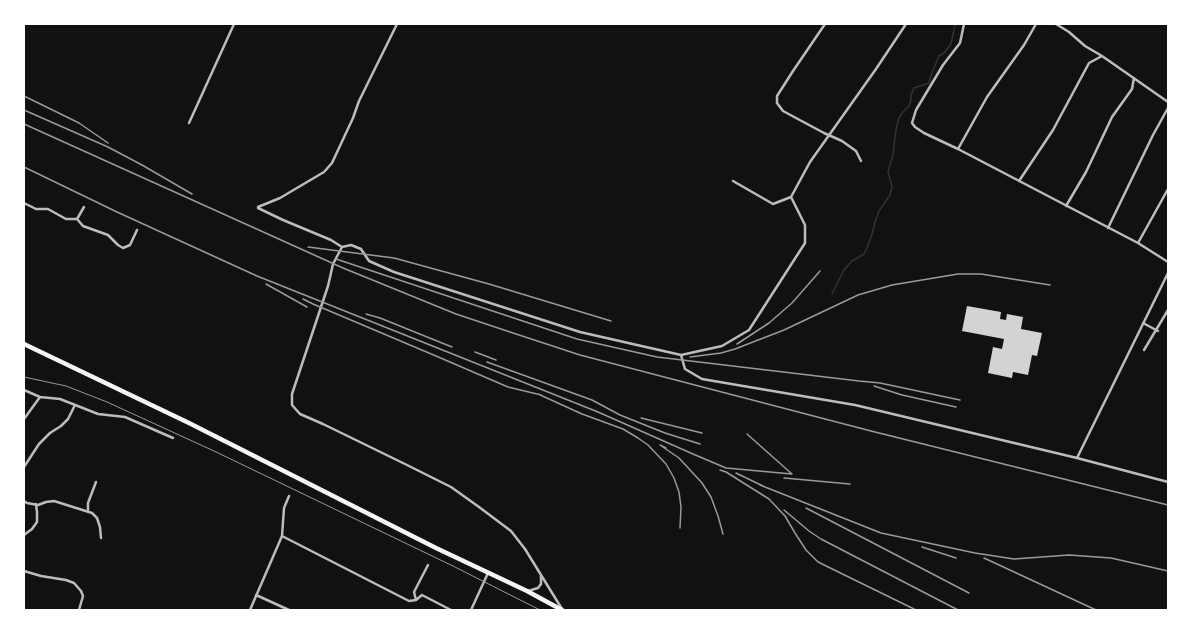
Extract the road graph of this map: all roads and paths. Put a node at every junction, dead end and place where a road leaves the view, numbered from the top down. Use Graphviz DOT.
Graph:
graph roads {
  1 [pos="234,24"];
  2 [pos="397,24"];
  3 [pos="825,24"];
  4 [pos="906,24"];
  5 [pos="964,24"];
  6 [pos="1036,24"];
  7 [pos="1056,24"];
  8 [pos="1102,56"];
  9 [pos="1134,78"];
  10 [pos="1168,102"];
  11 [pos="1168,108"];
  12 [pos="189,123"];
  13 [pos="829,136"];
  14 [pos="958,149"];
  15 [pos="860,160"];
  16 [pos="733,181"];
  17 [pos="1018,181"];
  18 [pos="1168,189"];
  19 [pos="791,197"];
  20 [pos="24,203"];
  21 [pos="84,206"];
  22 [pos="1066,206"];
  23 [pos="77,219"];
  24 [pos="1108,228"];
  25 [pos="137,230"];
  26 [pos="1138,243"];
  27 [pos="342,247"];
  28 [pos="1168,258"];
  29 [pos="1167,261"];
  30 [pos="1168,273"];
  31 [pos="1168,310"];
  32 [pos="1143,323"];
  33 [pos="1157,330"];
  34 [pos="24,344"];
  35 [pos="1144,350"];
  36 [pos="681,355"];
  37 [pos="24,390"];
  38 [pos="40,397"];
  39 [pos="75,405"];
  40 [pos="24,419"];
  41 [pos="173,438"];
  42 [pos="1077,458"];
  43 [pos="24,467"];
  44 [pos="96,482"];
  45 [pos="1168,482"];
  46 [pos="289,496"];
  47 [pos="24,501"];
  48 [pos="36,504"];
  49 [pos="88,511"];
  50 [pos="24,535"];
  51 [pos="282,536"];
  52 [pos="101,538"];
  53 [pos="428,565"];
  54 [pos="24,571"];
  55 [pos="488,573"];
  56 [pos="541,574"];
  57 [pos="527,591"];
  58 [pos="256,594"];
  59 [pos="416,600"];
  60 [pos="79,610"];
  61 [pos="250,610"];
  62 [pos="289,610"];
  63 [pos="451,610"];
  64 [pos="471,610"];
  65 [pos="562,610"];
  1 -- 12 [label="street"];
  2 -- 27 [label="street"];
  3 -- 13 [label="street"];
  4 -- 13 [label="street"];
  5 -- 14 [label="street"];
  6 -- 14 [label="street"];
  7 -- 8 [label="street"];
  8 -- 9 [label="street"];
  8 -- 17 [label="street"];
  9 -- 10 [label="street"];
  9 -- 22 [label="street"];
  11 -- 24 [label="street"];
  13 -- 15 [label="street"];
  13 -- 19 [label="street"];
  14 -- 17 [label="street"];
  16 -- 19 [label="street"];
  17 -- 22 [label="street"];
  18 -- 26 [label="street"];
  19 -- 36 [label="street"];
  20 -- 23 [label="street"];
  21 -- 23 [label="street"];
  22 -- 24 [label="street"];
  23 -- 25 [label="street"];
  24 -- 26 [label="street"];
  26 -- 29 [label="street"];
  27 -- 36 [label="street"];
  27 -- 56 [label="street"];
  28 -- 29 [label="street"];
  30 -- 32 [label="street"];
  31 -- 33 [label="street"];
  32 -- 33 [label="street"];
  32 -- 42 [label="street"];
  33 -- 35 [label="street"];
  34 -- 55 [label="main road"];
  36 -- 42 [label="street"];
  37 -- 38 [label="street"];
  38 -- 39 [label="street"];
  38 -- 40 [label="street"];
  39 -- 41 [label="street"];
  39 -- 43 [label="street"];
  42 -- 45 [label="street"];
  44 -- 49 [label="street"];
  46 -- 51 [label="street"];
  47 -- 48 [label="street"];
  48 -- 49 [label="street"];
  48 -- 50 [label="street"];
  49 -- 52 [label="street"];
  51 -- 58 [label="street"];
  51 -- 59 [label="street"];
  53 -- 59 [label="street"];
  54 -- 60 [label="street"];
  55 -- 57 [label="main road"];
  55 -- 64 [label="street"];
  56 -- 57 [label="street"];
  56 -- 65 [label="street"];
  57 -- 65 [label="main road"];
  58 -- 61 [label="street"];
  58 -- 62 [label="street"];
  59 -- 63 [label="street"];
}
